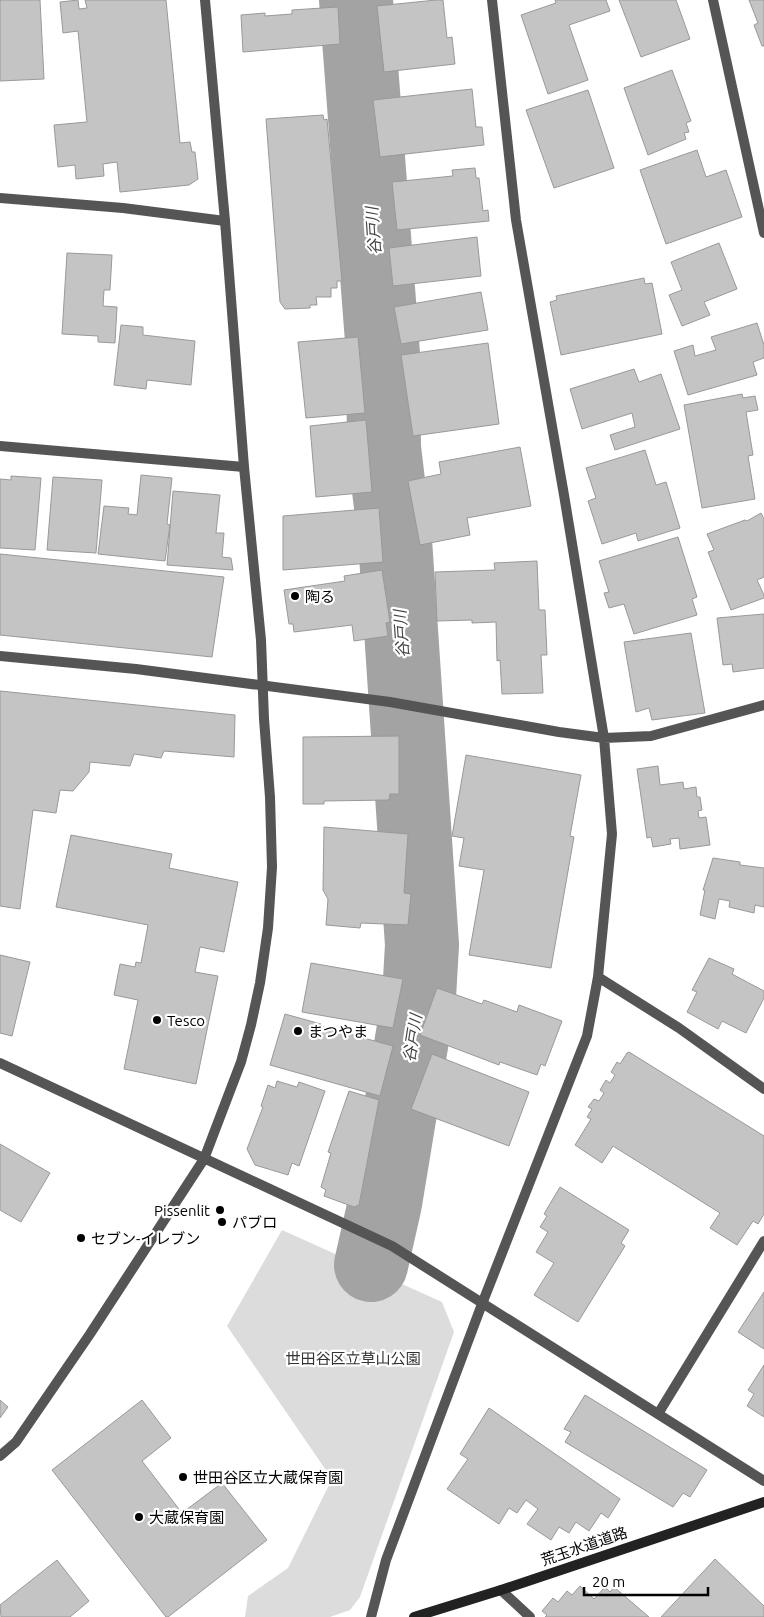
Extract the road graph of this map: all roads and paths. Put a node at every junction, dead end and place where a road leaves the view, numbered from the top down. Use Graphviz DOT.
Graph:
graph roads {
  1 [pos="205,0"];
  2 [pos="492,0"];
  3 [pos="713,0"];
  4 [pos="0,198"];
  5 [pos="225,221"];
  6 [pos="764,233"];
  7 [pos="0,446"];
  8 [pos="244,467"];
  9 [pos="0,656"];
  10 [pos="263,685"];
  11 [pos="764,705"];
  12 [pos="604,738"];
  13 [pos="598,977"];
  14 [pos="0,1063"];
  15 [pos="764,1089"];
  16 [pos="204,1160"];
  17 [pos="764,1241"];
  18 [pos="482,1304"];
  19 [pos="658,1414"];
  20 [pos="0,1456"];
  21 [pos="764,1481"];
  22 [pos="764,1502"];
  23 [pos="501,1590"];
  24 [pos="371,1617"];
  25 [pos="414,1617"];
  26 [pos="530,1617"];
  1 -- 5 [label="street"];
  2 -- 12 [label="street"];
  3 -- 6 [label="street"];
  4 -- 5 [label="street"];
  5 -- 8 [label="street"];
  7 -- 8 [label="street"];
  8 -- 10 [label="street"];
  9 -- 10 [label="street"];
  10 -- 12 [label="street"];
  10 -- 16 [label="street"];
  11 -- 12 [label="street"];
  12 -- 13 [label="street"];
  13 -- 15 [label="street"];
  13 -- 18 [label="street"];
  14 -- 16 [label="street"];
  16 -- 18 [label="street"];
  16 -- 20 [label="street"];
  17 -- 19 [label="street"];
  18 -- 19 [label="street"];
  18 -- 24 [label="street"];
  19 -- 21 [label="street"];
  22 -- 23 [label="main road, 荒玉水道道路"];
  23 -- 25 [label="main road, 荒玉水道道路"];
  23 -- 26 [label="street"];
}
